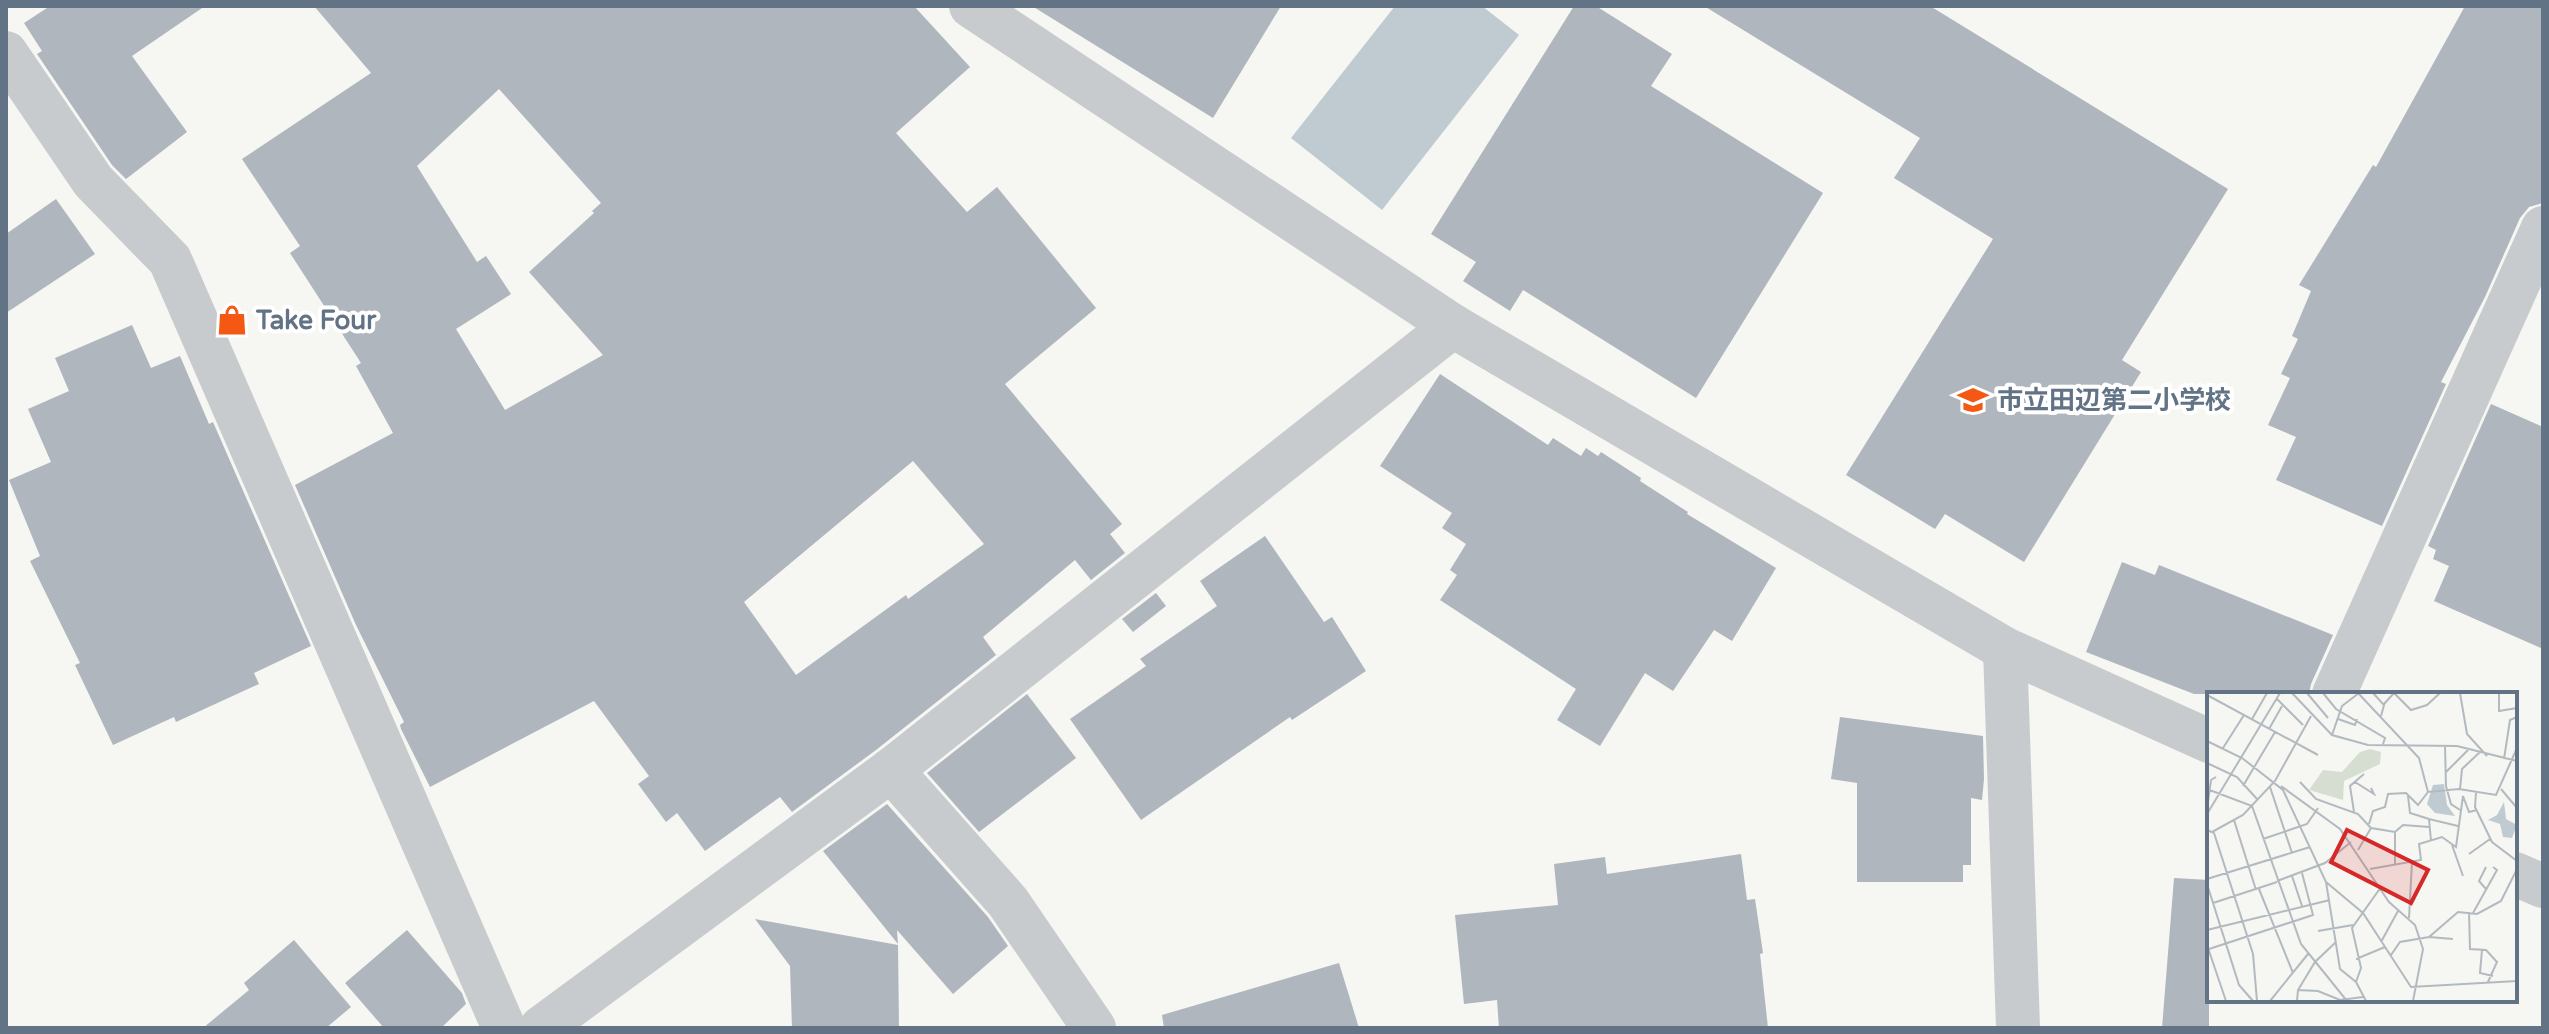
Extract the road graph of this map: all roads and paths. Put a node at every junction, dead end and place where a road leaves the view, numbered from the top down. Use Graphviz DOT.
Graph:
graph roads {
  1 [pos="971,6"];
  2 [pos="6,53"];
  3 [pos="2543,228"];
  4 [pos="1453,326"];
  5 [pos="2005,649"];
  6 [pos="2335,692"];
  7 [pos="2207,740"];
  8 [pos="891,770"];
  9 [pos="2517,875"];
  10 [pos="2543,886"];
  11 [pos="504,1028"];
  12 [pos="541,1028"];
  13 [pos="1094,1028"];
  14 [pos="2018,1028"];
  1 -- 4 [label="street"];
  2 -- 11 [label="street"];
  3 -- 6 [label="street"];
  4 -- 5 [label="street"];
  4 -- 8 [label="street"];
  5 -- 7 [label="street"];
  5 -- 14 [label="street"];
  8 -- 12 [label="street"];
  8 -- 13 [label="street"];
  9 -- 10 [label="street"];
}
